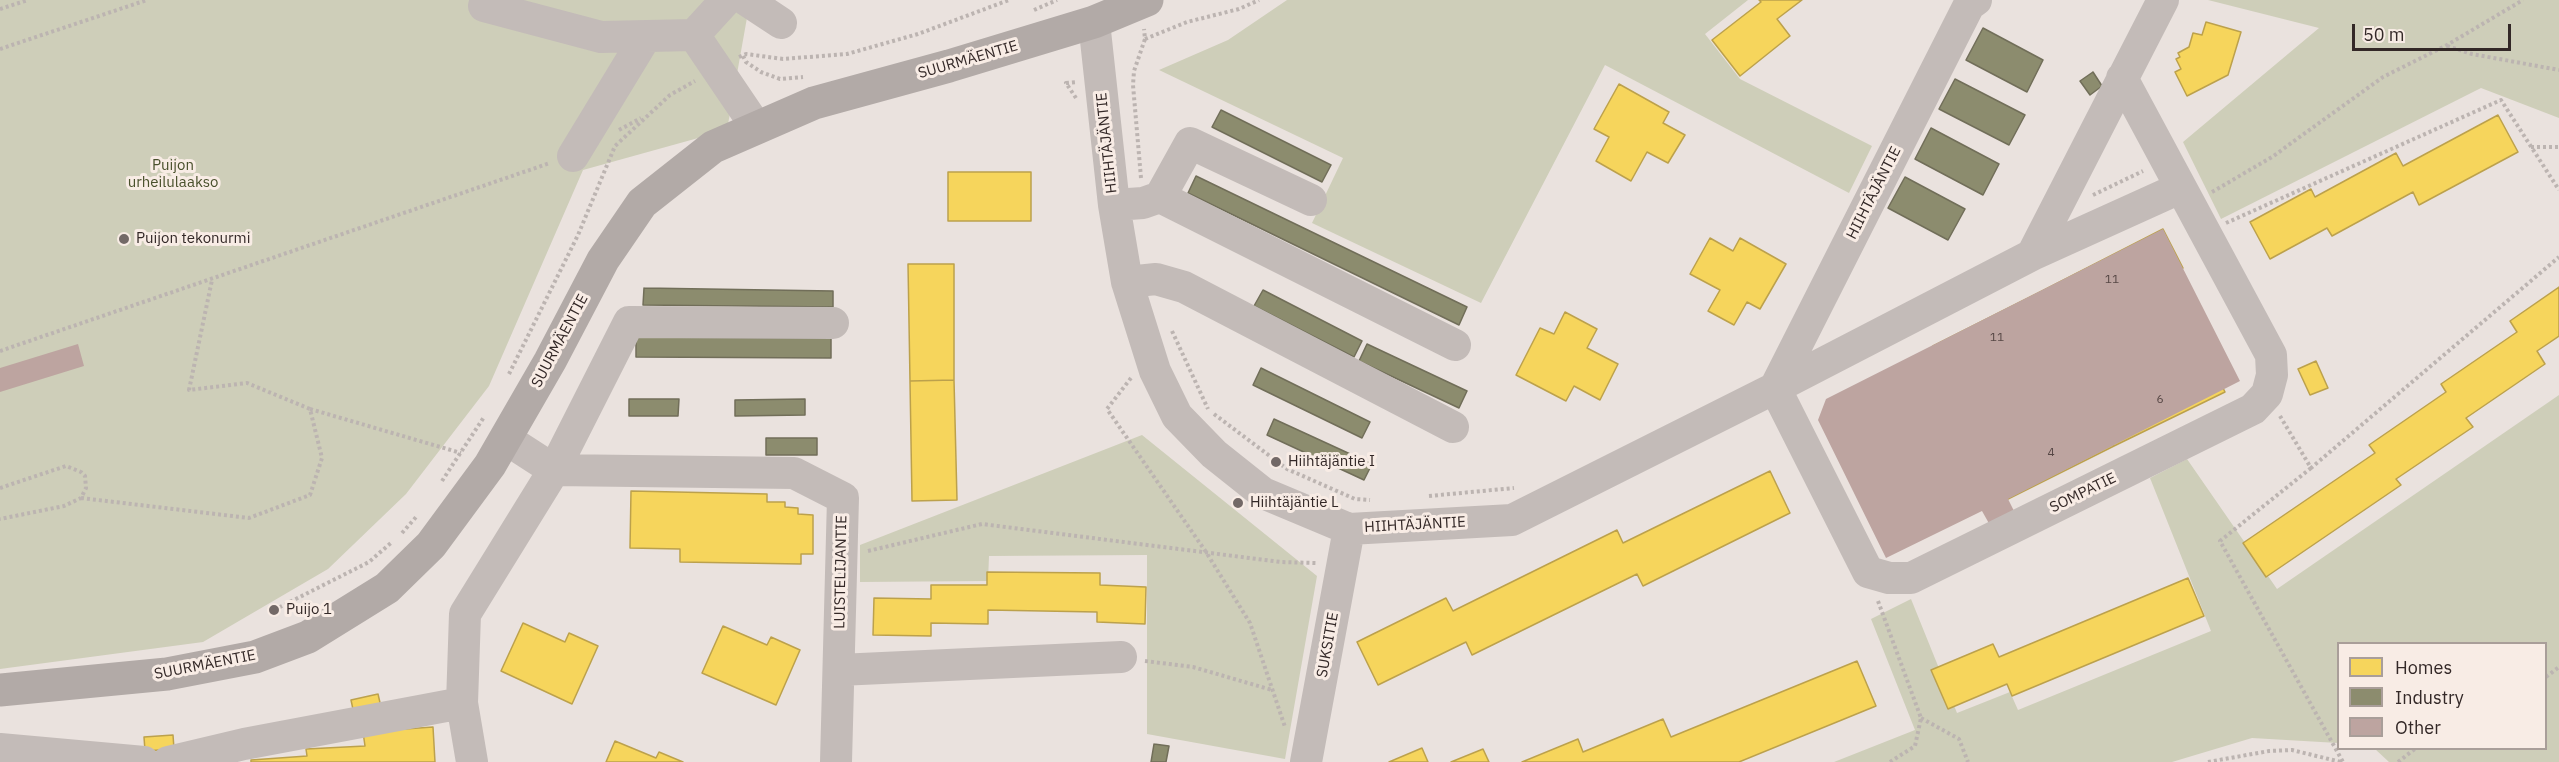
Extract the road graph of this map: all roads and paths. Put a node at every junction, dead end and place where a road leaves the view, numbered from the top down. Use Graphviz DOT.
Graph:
graph roads {
  1 [pos="28,0"];
  2 [pos="147,0"];
  3 [pos="726,0"];
  4 [pos="746,0"];
  5 [pos="1009,0"];
  6 [pos="1259,0"];
  7 [pos="1976,0"];
  8 [pos="2163,0"];
  9 [pos="2523,0"];
  10 [pos="1145,1"];
  11 [pos="484,6"];
  12 [pos="0,9"];
  13 [pos="1094,22"];
  14 [pos="781,23"];
  15 [pos="694,35"];
  16 [pos="645,36"];
  17 [pos="1145,39"];
  18 [pos="2447,45"];
  19 [pos="0,49"];
  20 [pos="716,69"];
  21 [pos="2559,70"];
  22 [pos="2122,78"];
  23 [pos="648,114"];
  24 [pos="757,128"];
  25 [pos="610,135"];
  26 [pos="2531,147"];
  27 [pos="2559,147"];
  28 [pos="573,156"];
  29 [pos="2179,184"];
  30 [pos="2559,190"];
  31 [pos="1311,200"];
  32 [pos="1139,202"];
  33 [pos="2054,214"];
  34 [pos="2206,232"];
  35 [pos="2031,255"];
  36 [pos="2559,257"];
  37 [pos="212,279"];
  38 [pos="1127,282"];
  39 [pos="833,323"];
  40 [pos="1171,329"];
  41 [pos="1455,345"];
  42 [pos="0,351"];
  43 [pos="508,376"];
  44 [pos="1132,377"];
  45 [pos="1775,388"];
  46 [pos="2267,394"];
  47 [pos="310,409"];
  48 [pos="496,427"];
  49 [pos="1453,427"];
  50 [pos="461,453"];
  51 [pos="2311,468"];
  52 [pos="554,470"];
  53 [pos="1522,484"];
  54 [pos="0,488"];
  55 [pos="437,489"];
  56 [pos="1418,497"];
  57 [pos="81,498"];
  58 [pos="1373,500"];
  59 [pos="419,513"];
  60 [pos="0,519"];
  61 [pos="1349,529"];
  62 [pos="1206,552"];
  63 [pos="842,557"];
  64 [pos="1326,564"];
  65 [pos="1868,572"];
  66 [pos="274,610"];
  67 [pos="1121,657"];
  68 [pos="2559,667"];
  69 [pos="839,670"];
  70 [pos="2547,676"];
  71 [pos="0,690"];
  72 [pos="1272,690"];
  73 [pos="462,703"];
  74 [pos="1921,718"];
  75 [pos="1286,732"];
  76 [pos="0,749"];
  77 [pos="2413,750"];
  78 [pos="144,762"];
  79 [pos="168,762"];
  80 [pos="472,762"];
  81 [pos="836,762"];
  82 [pos="1306,762"];
  83 [pos="1890,762"];
  84 [pos="1968,762"];
  85 [pos="2208,762"];
  86 [pos="2342,762"];
  87 [pos="2398,762"];
  1 -- 12 [label="path"];
  2 -- 19 [label="path"];
  3 -- 15 [label="street"];
  4 -- 14 [label="street"];
  5 -- 20 [label="path"];
  6 -- 17 [label="path"];
  7 -- 45 [label="street, HIIHTÄJÄNTIE"];
  8 -- 22 [label="street"];
  9 -- 18 [label="path"];
  10 -- 13 [label="main road, SUURMÄENTIE"];
  10 -- 17 [label="path"];
  11 -- 16 [label="street"];
  13 -- 24 [label="main road, SUURMÄENTIE"];
  13 -- 32 [label="street, HIIHTÄJÄNTIE"];
  15 -- 16 [label="street"];
  15 -- 20 [label="street"];
  16 -- 28 [label="street"];
  17 -- 32 [label="path"];
  18 -- 21 [label="path"];
  18 -- 29 [label="path"];
  20 -- 23 [label="path"];
  20 -- 24 [label="street"];
  22 -- 29 [label="street"];
  22 -- 33 [label="street"];
  23 -- 25 [label="path"];
  23 -- 43 [label="path"];
  24 -- 48 [label="main road, SUURMÄENTIE"];
  26 -- 27 [label="path"];
  26 -- 30 [label="path"];
  26 -- 34 [label="path"];
  28 -- 37 [label="path"];
  29 -- 33 [label="path"];
  29 -- 34 [label="street"];
  29 -- 35 [label="street, HIIHTÄJÄNTIE"];
  31 -- 32 [label="street"];
  32 -- 38 [label="street, HIIHTÄJÄNTIE"];
  32 -- 41 [label="street"];
  33 -- 35 [label="street"];
  34 -- 46 [label="street"];
  35 -- 45 [label="street, HIIHTÄJÄNTIE"];
  36 -- 51 [label="path"];
  37 -- 42 [label="path"];
  37 -- 47 [label="path"];
  38 -- 49 [label="street"];
  38 -- 61 [label="street, HIIHTÄJÄNTIE"];
  39 -- 52 [label="street"];
  40 -- 58 [label="path"];
  44 -- 62 [label="path"];
  45 -- 61 [label="street, HIIHTÄJÄNTIE"];
  45 -- 65 [label="street"];
  46 -- 51 [label="path"];
  46 -- 65 [label="street, SOMPATIE"];
  47 -- 50 [label="path"];
  47 -- 57 [label="path"];
  48 -- 50 [label="path"];
  48 -- 52 [label="street"];
  48 -- 71 [label="main road, SUURMÄENTIE"];
  50 -- 55 [label="path"];
  51 -- 86 [label="path"];
  52 -- 63 [label="street, LUISTELIJANTIE"];
  52 -- 73 [label="street"];
  53 -- 56 [label="path"];
  54 -- 57 [label="path"];
  57 -- 60 [label="path"];
  59 -- 66 [label="path"];
  61 -- 82 [label="street, SUKSITIE"];
  62 -- 63 [label="path"];
  62 -- 64 [label="path"];
  62 -- 72 [label="path"];
  63 -- 69 [label="street, LUISTELIJANTIE"];
  65 -- 74 [label="path"];
  67 -- 69 [label="street"];
  67 -- 72 [label="path"];
  68 -- 70 [label="path"];
  69 -- 81 [label="street, LUISTELIJANTIE"];
  72 -- 75 [label="path"];
  73 -- 79 [label="street"];
  73 -- 80 [label="street"];
  74 -- 83 [label="path"];
  74 -- 84 [label="path"];
  76 -- 78 [label="street"];
  77 -- 87 [label="path"];
  85 -- 86 [label="path"];
}
